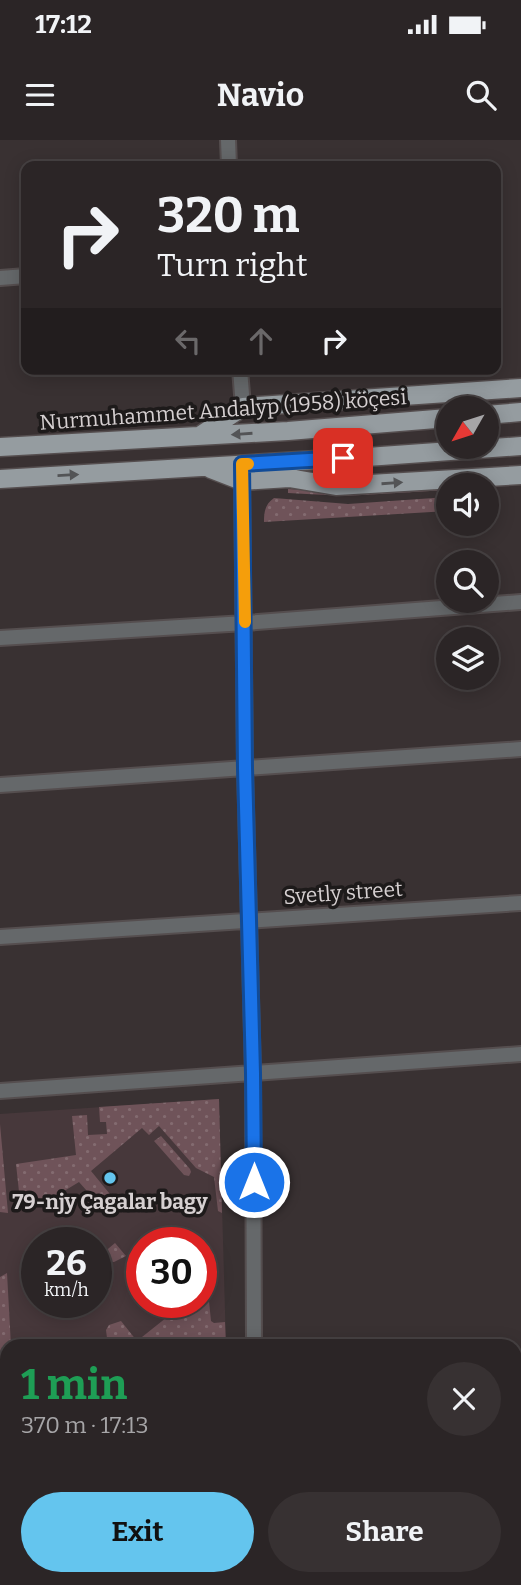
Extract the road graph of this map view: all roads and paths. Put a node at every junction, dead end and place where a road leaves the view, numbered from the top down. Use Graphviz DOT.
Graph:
graph roads {
  1 [pos="228,140"];
  2 [pos="229,161"];
  3 [pos="21,276"];
  4 [pos="0,278"];
  5 [pos="240,375"];
  6 [pos="521,388"];
  7 [pos="322,402"];
  8 [pos="243,407"];
  9 [pos="521,412"];
  10 [pos="499,414"];
  11 [pos="436,419"];
  12 [pos="359,425"];
  13 [pos="288,431"];
  14 [pos="198,437"];
  15 [pos="521,446"];
  16 [pos="0,447"];
  17 [pos="242,473"];
  18 [pos="521,475"];
  19 [pos="0,479"];
  20 [pos="521,602"];
  21 [pos="245,622"];
  22 [pos="0,638"];
  23 [pos="521,749"];
  24 [pos="245,768"];
  25 [pos="0,785"];
  26 [pos="521,903"];
  27 [pos="249,920"];
  28 [pos="0,937"];
  29 [pos="521,1054"];
  30 [pos="253,1073"];
  31 [pos="0,1091"];
  32 [pos="254,1339"];
  1 -- 2 [label="street"];
  3 -- 4 [label="street"];
  5 -- 8 [label="street"];
  6 -- 7 [label="main road"];
  7 -- 8 [label="main road"];
  7 -- 12 [label="main road"];
  7 -- 13 [label="main road"];
  8 -- 14 [label="main road"];
  9 -- 10 [label="main road"];
  11 -- 12 [label="main road, Nurmuhammet Andalyp (1958) köçesi"];
  12 -- 13 [label="main road, Nurmuhammet Andalyp (1958) köçesi"];
  13 -- 14 [label="main road, Nurmuhammet Andalyp (1958) köçesi, one-way"];
  14 -- 16 [label="main road, Nurmuhammet Andalyp (1958) köçesi"];
  15 -- 17 [label="main road"];
  17 -- 18 [label="main road, one-way"];
  19 -- 17 [label="main road, one-way"];
  17 -- 21 [label="street"];
  20 -- 21 [label="street"];
  21 -- 22 [label="street"];
  21 -- 24 [label="street"];
  23 -- 24 [label="street"];
  24 -- 25 [label="street"];
  24 -- 27 [label="street"];
  26 -- 27 [label="street, Svetly street"];
  27 -- 28 [label="street, Svetly street"];
  27 -- 30 [label="street"];
  29 -- 30 [label="street"];
  30 -- 31 [label="street"];
  30 -- 32 [label="street"];
}
